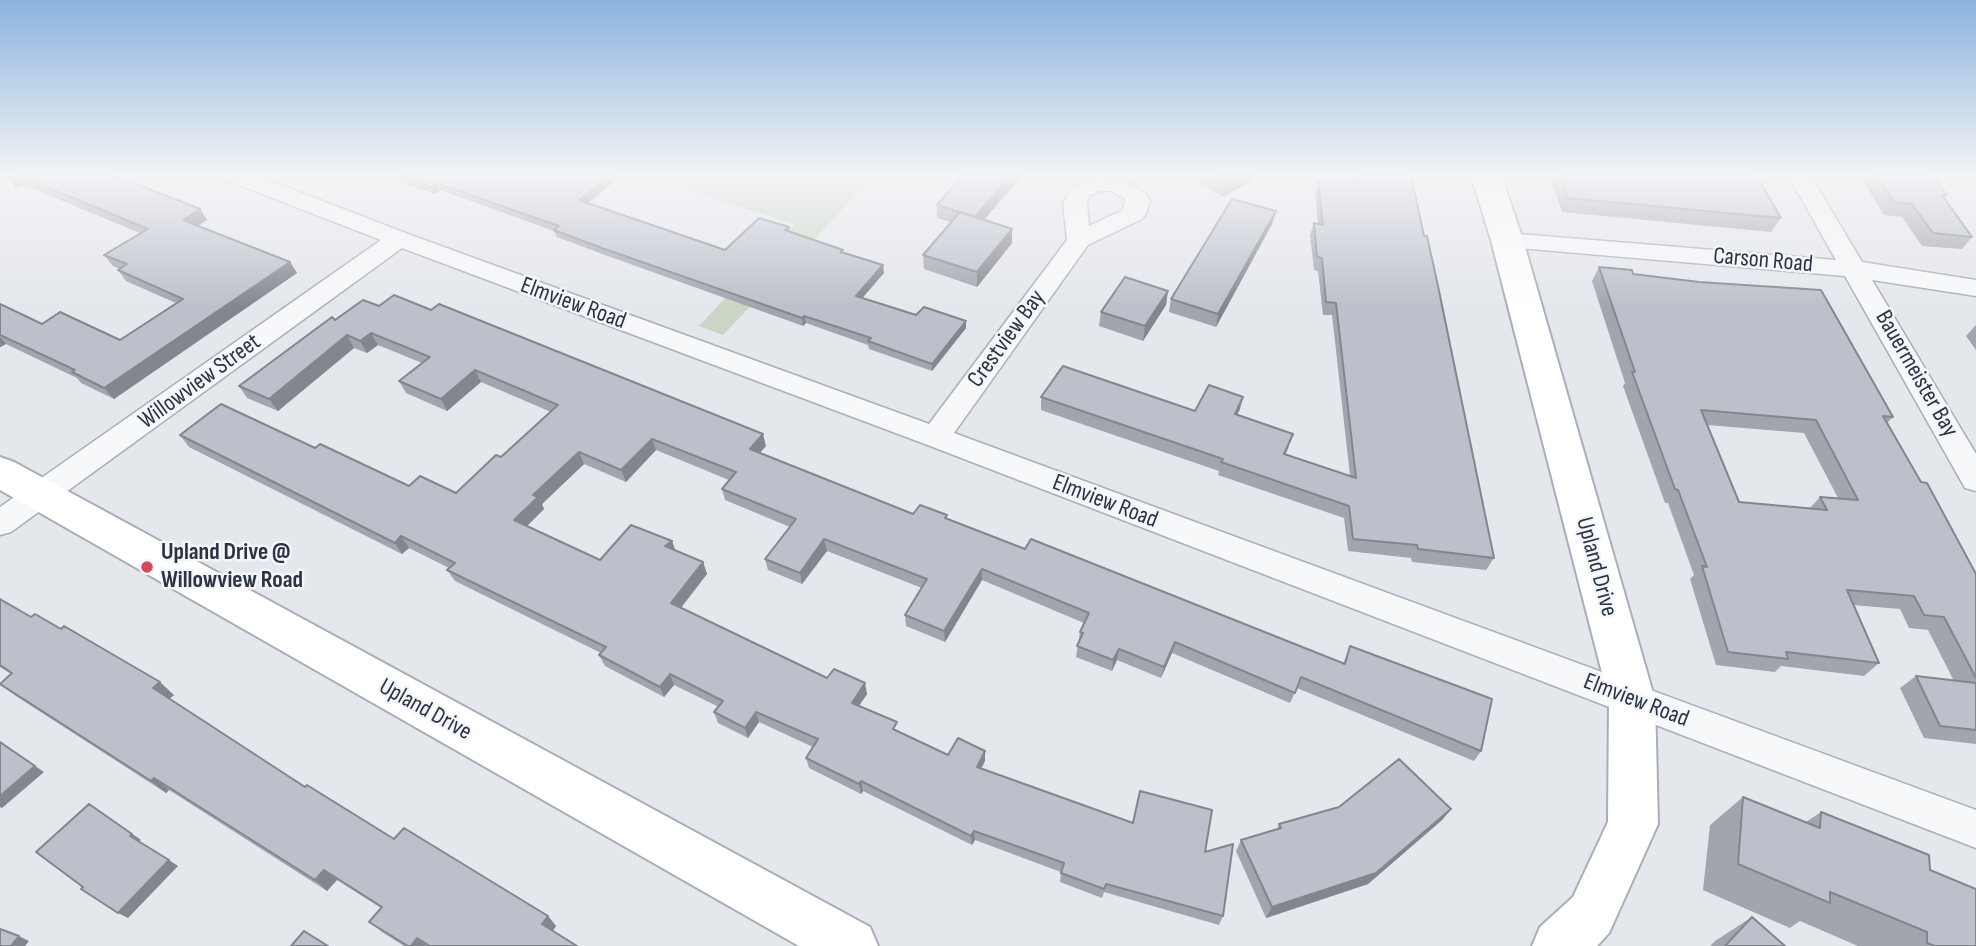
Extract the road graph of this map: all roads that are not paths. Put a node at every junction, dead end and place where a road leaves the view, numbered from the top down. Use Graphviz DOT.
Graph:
graph roads {
  1 [pos="348,219"];
  2 [pos="1500,219"];
  3 [pos="1825,219"];
  4 [pos="399,239"];
  5 [pos="1079,240"];
  6 [pos="1507,240"];
  7 [pos="1855,269"];
  8 [pos="1976,288"];
  9 [pos="935,438"];
  10 [pos="0,472"];
  11 [pos="1976,480"];
  12 [pos="40,496"];
  13 [pos="0,523"];
  14 [pos="1632,700"];
  15 [pos="1976,829"];
  16 [pos="851,946"];
  17 [pos="1559,946"];
  1 -- 4 [label="street, Elmview Road"];
  2 -- 6 [label="street, Upland Drive"];
  3 -- 7 [label="street, Bauermeister Bay"];
  4 -- 9 [label="street, Elmview Road"];
  4 -- 12 [label="street, Willowview Street"];
  5 -- 9 [label="street, Crestview Bay"];
  6 -- 7 [label="street, Carson Road"];
  6 -- 14 [label="street, Upland Drive"];
  7 -- 8 [label="street, Carson Road"];
  7 -- 11 [label="street, Bauermeister Bay"];
  9 -- 14 [label="street, Elmview Road"];
  10 -- 12 [label="street, Upland Drive"];
  12 -- 13 [label="street, Willowview Street"];
  12 -- 16 [label="street, Upland Drive"];
  14 -- 15 [label="street, Elmview Road"];
  14 -- 17 [label="street, Upland Drive"];
}
